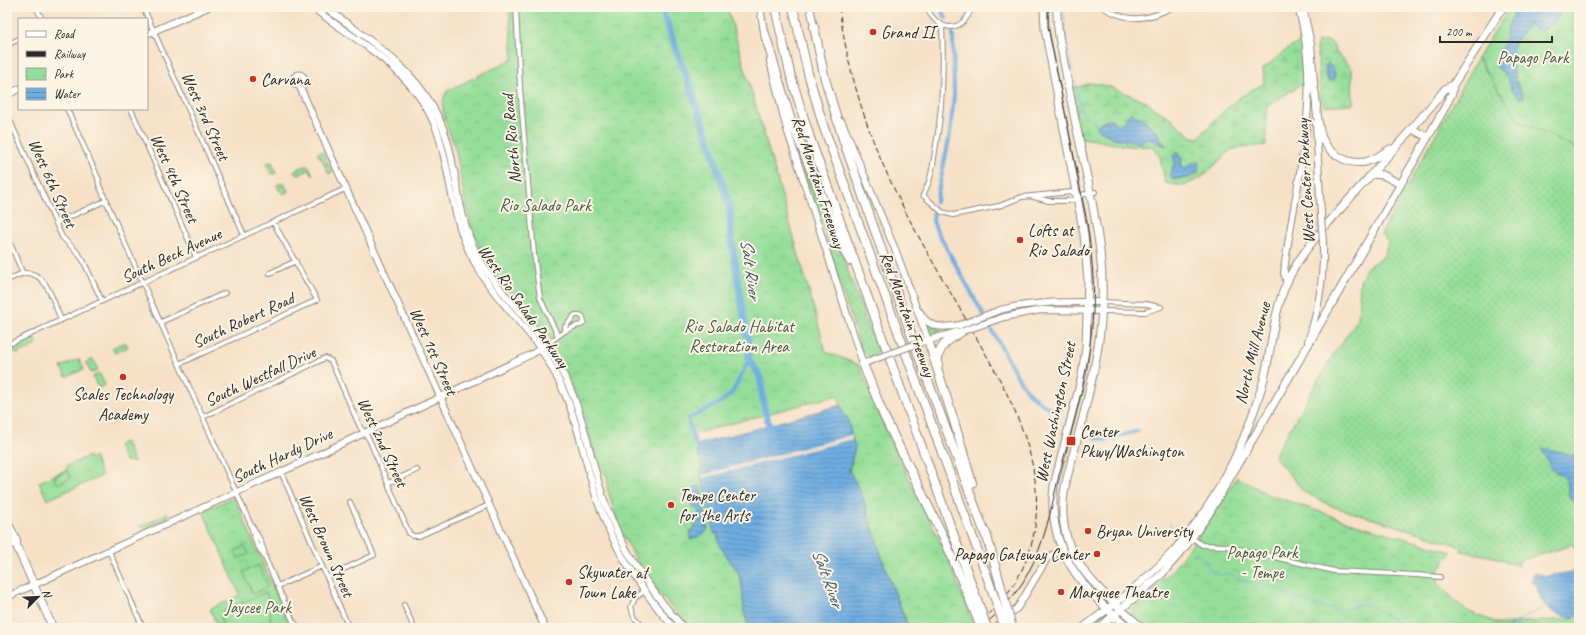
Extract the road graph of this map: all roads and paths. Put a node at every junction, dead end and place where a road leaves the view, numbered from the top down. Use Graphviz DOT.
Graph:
graph roads {
  1 [pos="36,7"];
  2 [pos="143,7"];
  3 [pos="208,7"];
  4 [pos="312,7"];
  5 [pos="325,7"];
  6 [pos="516,7"];
  7 [pos="760,7"];
  8 [pos="776,7"];
  9 [pos="793,7"];
  10 [pos="810,7"];
  11 [pos="926,7"];
  12 [pos="972,7"];
  13 [pos="1044,7"];
  14 [pos="1057,7"];
  15 [pos="1102,7"];
  16 [pos="1173,7"];
  17 [pos="1298,7"];
  18 [pos="1303,7"];
  19 [pos="1503,7"];
  20 [pos="42,18"];
  21 [pos="942,25"];
  22 [pos="814,27"];
  23 [pos="154,31"];
  24 [pos="148,34"];
  25 [pos="765,34"];
  26 [pos="18,40"];
  27 [pos="7,45"];
  28 [pos="1453,85"];
  29 [pos="299,86"];
  30 [pos="18,90"];
  31 [pos="1314,92"];
  32 [pos="7,95"];
  33 [pos="68,110"];
  34 [pos="131,110"];
  35 [pos="7,114"];
  36 [pos="1412,129"];
  37 [pos="1427,137"];
  38 [pos="1397,145"];
  39 [pos="1372,174"];
  40 [pos="1400,184"];
  41 [pos="345,189"];
  42 [pos="1092,192"];
  43 [pos="1029,196"];
  44 [pos="1077,196"];
  45 [pos="107,200"];
  46 [pos="457,209"];
  47 [pos="273,222"];
  48 [pos="56,223"];
  49 [pos="244,235"];
  50 [pos="7,236"];
  51 [pos="196,257"];
  52 [pos="296,261"];
  53 [pos="270,273"];
  54 [pos="23,274"];
  55 [pos="7,280"];
  56 [pos="143,282"];
  57 [pos="1286,282"];
  58 [pos="863,285"];
  59 [pos="909,285"];
  60 [pos="224,293"];
  61 [pos="102,301"];
  62 [pos="1088,302"];
  63 [pos="1102,302"];
  64 [pos="1088,311"];
  65 [pos="1102,311"];
  66 [pos="61,320"];
  67 [pos="572,320"];
  68 [pos="161,322"];
  69 [pos="576,326"];
  70 [pos="961,328"];
  71 [pos="565,330"];
  72 [pos="558,336"];
  73 [pos="925,341"];
  74 [pos="7,345"];
  75 [pos="543,347"];
  76 [pos="1304,352"];
  77 [pos="328,359"];
  78 [pos="179,364"];
  79 [pos="863,364"];
  80 [pos="941,377"];
  81 [pos="440,397"];
  82 [pos="203,416"];
  83 [pos="1250,420"];
  84 [pos="1263,423"];
  85 [pos="364,432"];
  86 [pos="417,470"];
  87 [pos="281,472"];
  88 [pos="388,483"];
  89 [pos="236,492"];
  90 [pos="350,502"];
  91 [pos="489,505"];
  92 [pos="7,521"];
  93 [pos="7,531"];
  94 [pos="986,536"];
  95 [pos="1190,536"];
  96 [pos="17,547"];
  97 [pos="109,550"];
  98 [pos="1062,551"];
  99 [pos="322,566"];
  100 [pos="327,577"];
  101 [pos="1440,577"];
  102 [pos="34,585"];
  103 [pos="278,586"];
  104 [pos="649,587"];
  105 [pos="644,592"];
  106 [pos="7,596"];
  107 [pos="1114,604"];
  108 [pos="404,605"];
  109 [pos="976,607"];
  110 [pos="1107,609"];
  111 [pos="1121,609"];
  112 [pos="1114,615"];
  113 [pos="293,621"];
  114 [pos="53,628"];
  115 [pos="143,628"];
  116 [pos="294,628"];
  117 [pos="298,628"];
  118 [pos="349,628"];
  119 [pos="414,628"];
  120 [pos="545,628"];
  121 [pos="644,628"];
  122 [pos="674,628"];
  123 [pos="684,628"];
  124 [pos="981,628"];
  125 [pos="987,628"];
  126 [pos="996,628"];
  127 [pos="1005,628"];
  128 [pos="1012,628"];
  129 [pos="1083,628"];
  130 [pos="1098,628"];
  131 [pos="1128,628"];
  132 [pos="1142,628"];
  1 -- 20 [label="street"];
  2 -- 23 [label="street, West 3rd Street"];
  3 -- 23 [label="street"];
  4 -- 46 [label="street, West Rio Salado Parkway"];
  5 -- 46 [label="street, West Rio Salado Parkway"];
  6 -- 72 [label="street, North Rio Road"];
  7 -- 25 [label="street, Red Mountain Freeeway"];
  8 -- 58 [label="highway, Red Mountain Freeway"];
  9 -- 127 [label="highway, Red Mountain Freeway, bridge"];
  10 -- 22 [label="street"];
  11 -- 21 [label="street"];
  12 -- 21 [label="street"];
  13 -- 44 [label="main road, West Washington Street"];
  14 -- 42 [label="main road, West Washington Street"];
  15 -- 16 [label="street"];
  17 -- 57 [label="street, West Center Parkway"];
  18 -- 31 [label="street, West Center Parkway"];
  19 -- 28 [label="main road, North Mill Avenue"];
  21 -- 43 [label="street"];
  22 -- 59 [label="street"];
  22 -- 94 [label="highway"];
  23 -- 24 [label="street"];
  23 -- 49 [label="street, West 3rd Street"];
  25 -- 58 [label="highway"];
  25 -- 79 [label="street, Red Mountain Freeeway"];
  26 -- 27 [label="street"];
  28 -- 36 [label="main road, North Mill Avenue"];
  28 -- 37 [label="main road, North Mill Avenue"];
  29 -- 41 [label="street, West 1st Street"];
  30 -- 32 [label="street"];
  31 -- 38 [label="main road"];
  31 -- 76 [label="street, West Center Parkway, bridge"];
  33 -- 45 [label="street"];
  34 -- 51 [label="street, West 4th Street"];
  35 -- 48 [label="street, West 6th Street"];
  36 -- 37 [label="main road"];
  36 -- 38 [label="main road, North Mill Avenue"];
  37 -- 40 [label="main road, North Mill Avenue"];
  38 -- 39 [label="main road, North Mill Avenue"];
  39 -- 40 [label="main road"];
  39 -- 57 [label="main road, North Mill Avenue"];
  40 -- 76 [label="main road, North Mill Avenue"];
  41 -- 47 [label="street, South Beck Avenue"];
  41 -- 81 [label="street, West 1st Street"];
  42 -- 44 [label="street"];
  42 -- 63 [label="main road, West Washington Street"];
  43 -- 44 [label="street"];
  43 -- 44 [label="street"];
  44 -- 62 [label="main road, West Washington Street"];
  45 -- 48 [label="street"];
  45 -- 56 [label="street"];
  46 -- 75 [label="street, West Rio Salado Parkway"];
  47 -- 49 [label="street, South Beck Avenue"];
  47 -- 52 [label="street"];
  48 -- 61 [label="street, West 6th Street"];
  49 -- 51 [label="street, South Beck Avenue"];
  50 -- 54 [label="street"];
  51 -- 56 [label="street, South Beck Avenue"];
  52 -- 53 [label="street"];
  52 -- 78 [label="street, South Robert Road"];
  54 -- 55 [label="street"];
  54 -- 66 [label="street"];
  56 -- 61 [label="street, South Beck Avenue"];
  56 -- 68 [label="street"];
  57 -- 83 [label="main road, North Mill Avenue"];
  58 -- 109 [label="highway, Red Mountain Freeway"];
  59 -- 70 [label="street"];
  59 -- 73 [label="street"];
  60 -- 68 [label="street"];
  61 -- 66 [label="street, South Beck Avenue"];
  62 -- 63 [label="street"];
  62 -- 64 [label="main road, West Washington Street"];
  62 -- 70 [label="street, bridge"];
  63 -- 65 [label="main road, West Washington Street"];
  63 -- 65 [label="street"];
  64 -- 65 [label="street"];
  64 -- 70 [label="street, bridge"];
  64 -- 98 [label="main road, West Washington Street"];
  65 -- 107 [label="main road, West Washington Street"];
  66 -- 74 [label="street, South Beck Avenue"];
  67 -- 69 [label="street"];
  67 -- 69 [label="street"];
  67 -- 71 [label="street, South Hardy Drive"];
  68 -- 78 [label="street"];
  69 -- 71 [label="street, South Hardy Drive"];
  70 -- 73 [label="street"];
  70 -- 80 [label="highway"];
  71 -- 72 [label="street, South Hardy Drive"];
  72 -- 75 [label="street, South Hardy Drive"];
  73 -- 79 [label="street, bridge"];
  73 -- 80 [label="highway"];
  75 -- 81 [label="street, South Hardy Drive"];
  75 -- 104 [label="street, West Rio Salado Parkway"];
  75 -- 105 [label="street, West Rio Salado Parkway"];
  76 -- 84 [label="main road, North Mill Avenue"];
  77 -- 82 [label="street, South Westfall Drive"];
  77 -- 85 [label="street, West 2nd Street"];
  78 -- 82 [label="street"];
  79 -- 109 [label="highway"];
  80 -- 94 [label="highway"];
  81 -- 85 [label="street, South Hardy Drive"];
  81 -- 91 [label="street, West 1st Street"];
  82 -- 89 [label="street"];
  83 -- 84 [label="main road"];
  83 -- 95 [label="main road, North Mill Avenue"];
  84 -- 95 [label="main road, North Mill Avenue"];
  85 -- 87 [label="street, South Hardy Drive"];
  85 -- 88 [label="street, West 2nd Street"];
  86 -- 88 [label="street"];
  87 -- 89 [label="street, South Hardy Drive"];
  87 -- 99 [label="street, West Brown Street"];
  88 -- 91 [label="street, West 2nd Street"];
  89 -- 97 [label="street, South Hardy Drive"];
  89 -- 103 [label="street"];
  90 -- 100 [label="street"];
  91 -- 120 [label="street, West 1st Street"];
  92 -- 96 [label="main road"];
  93 -- 96 [label="main road"];
  94 -- 128 [label="highway, bridge"];
  95 -- 101 [label="street"];
  95 -- 107 [label="main road, North Mill Avenue"];
  95 -- 111 [label="main road, North Mill Avenue"];
  96 -- 102 [label="main road"];
  97 -- 102 [label="street, South Hardy Drive"];
  97 -- 115 [label="street"];
  98 -- 110 [label="main road, West Washington Street"];
  98 -- 126 [label="street"];
  99 -- 100 [label="street, West Brown Street"];
  99 -- 103 [label="street"];
  100 -- 118 [label="street, West Brown Street"];
  102 -- 106 [label="street, South Hardy Drive"];
  102 -- 114 [label="main road"];
  103 -- 113 [label="street"];
  104 -- 105 [label="street"];
  104 -- 123 [label="street, West Rio Salado Parkway"];
  105 -- 121 [label="street"];
  105 -- 122 [label="street, West Rio Salado Parkway"];
  107 -- 110 [label="main road, North Mill Avenue"];
  107 -- 111 [label="main road, West Washington Street"];
  108 -- 119 [label="street"];
  109 -- 124 [label="highway, bridge"];
  109 -- 125 [label="highway, Red Mountain Freeway, bridge"];
  110 -- 112 [label="main road, West Washington Street"];
  110 -- 129 [label="main road, North Mill Avenue"];
  111 -- 112 [label="main road, North Mill Avenue"];
  111 -- 132 [label="main road, West Washington Street"];
  112 -- 130 [label="main road, North Mill Avenue"];
  112 -- 131 [label="main road, West Washington Street"];
  113 -- 116 [label="street"];
  113 -- 117 [label="street"];
}
